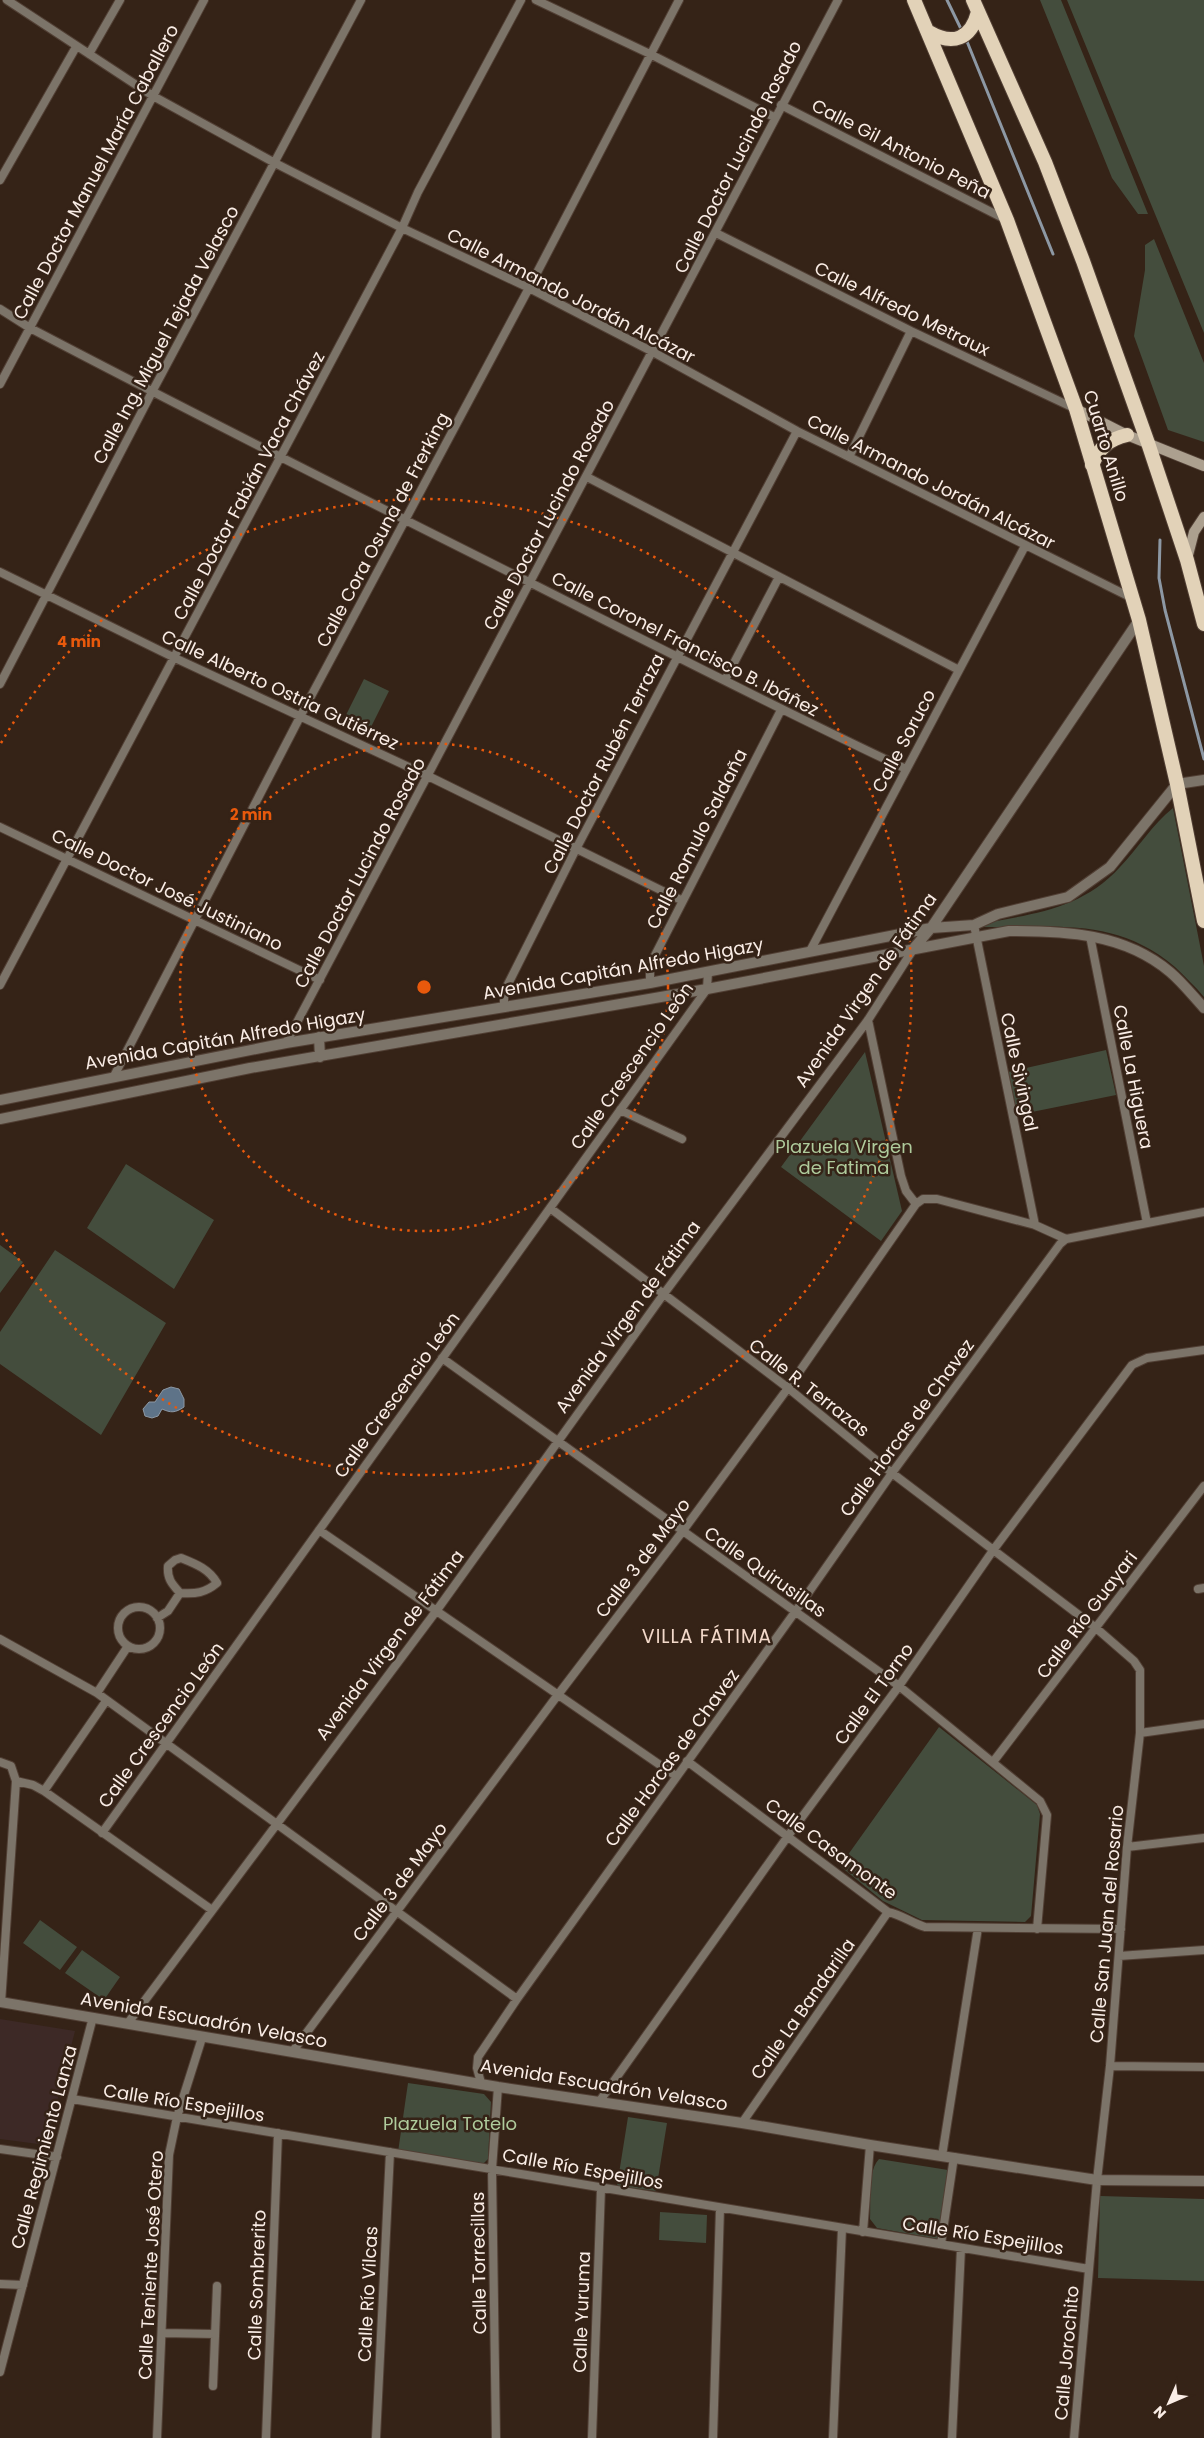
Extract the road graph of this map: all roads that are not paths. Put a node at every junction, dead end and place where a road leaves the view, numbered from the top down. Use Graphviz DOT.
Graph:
graph roads {
  1 [pos="7,0"];
  2 [pos="120,0"];
  3 [pos="204,0"];
  4 [pos="361,0"];
  5 [pos="521,0"];
  6 [pos="536,0"];
  7 [pos="679,0"];
  8 [pos="838,0"];
  9 [pos="914,0"];
  10 [pos="975,6"];
  11 [pos="929,32"];
  12 [pos="76,47"];
  13 [pos="89,54"];
  14 [pos="650,54"];
  15 [pos="153,96"];
  16 [pos="781,105"];
  17 [pos="774,117"];
  18 [pos="276,163"];
  19 [pos="0,180"];
  20 [pos="1007,220"];
  21 [pos="402,228"];
  22 [pos="716,233"];
  23 [pos="530,288"];
  24 [pos="0,308"];
  25 [pos="30,328"];
  26 [pos="911,331"];
  27 [pos="653,352"];
  28 [pos="0,384"];
  29 [pos="152,392"];
  30 [pos="1076,409"];
  31 [pos="797,431"];
  32 [pos="1127,435"];
  33 [pos="1148,443"];
  34 [pos="282,457"];
  35 [pos="849,457"];
  36 [pos="1092,465"];
  37 [pos="1204,466"];
  38 [pos="587,477"];
  39 [pos="1204,517"];
  40 [pos="405,521"];
  41 [pos="1025,546"];
  42 [pos="732,552"];
  43 [pos="1187,560"];
  44 [pos="0,572"];
  45 [pos="779,577"];
  46 [pos="529,582"];
  47 [pos="46,594"];
  48 [pos="1133,599"];
  49 [pos="1139,620"];
  50 [pos="1204,624"];
  51 [pos="677,657"];
  52 [pos="174,658"];
  53 [pos="960,670"];
  54 [pos="725,680"];
  55 [pos="0,684"];
  56 [pos="781,710"];
  57 [pos="301,715"];
  58 [pos="906,769"];
  59 [pos="428,776"];
  60 [pos="1204,780"];
  61 [pos="1183,783"];
  62 [pos="0,827"];
  63 [pos="576,849"];
  64 [pos="68,859"];
  65 [pos="681,900"];
  66 [pos="194,920"];
  67 [pos="1204,921"];
  68 [pos="974,925"];
  69 [pos="931,928"];
  70 [pos="1090,936"];
  71 [pos="977,938"];
  72 [pos="914,948"];
  73 [pos="810,951"];
  74 [pos="708,972"];
  75 [pos="320,980"];
  76 [pos="650,983"];
  77 [pos="0,985"];
  78 [pos="707,989"];
  79 [pos="504,1007"];
  80 [pos="1204,1008"];
  81 [pos="868,1020"];
  82 [pos="318,1037"];
  83 [pos="286,1043"];
  84 [pos="320,1057"];
  85 [pos="114,1076"];
  86 [pos="0,1100"];
  87 [pos="620,1110"];
  88 [pos="0,1119"];
  89 [pos="682,1139"];
  90 [pos="916,1204"];
  91 [pos="550,1208"];
  92 [pos="1204,1212"];
  93 [pos="1147,1223"];
  94 [pos="1035,1225"];
  95 [pos="1066,1239"];
  96 [pos="663,1295"];
  97 [pos="1204,1350"];
  98 [pos="442,1358"];
  99 [pos="788,1388"];
  100 [pos="558,1441"];
  101 [pos="892,1472"];
  102 [pos="1204,1486"];
  103 [pos="319,1530"];
  104 [pos="682,1532"];
  105 [pos="994,1549"];
  106 [pos="180,1593"];
  107 [pos="437,1610"];
  108 [pos="795,1612"];
  109 [pos="157,1618"];
  110 [pos="1096,1628"];
  111 [pos="0,1639"];
  112 [pos="128,1646"];
  113 [pos="1140,1670"];
  114 [pos="899,1686"];
  115 [pos="96,1693"];
  116 [pos="557,1696"];
  117 [pos="106,1701"];
  118 [pos="1204,1724"];
  119 [pos="1140,1733"];
  120 [pos="166,1744"];
  121 [pos="0,1762"];
  122 [pos="687,1762"];
  123 [pos="993,1762"];
  124 [pos="676,1776"];
  125 [pos="16,1781"];
  126 [pos="44,1791"];
  127 [pos="276,1823"];
  128 [pos="102,1833"];
  129 [pos="788,1836"];
  130 [pos="1204,1838"];
  131 [pos="1127,1847"];
  132 [pos="212,1910"];
  133 [pos="396,1912"];
  134 [pos="888,1912"];
  135 [pos="978,1928"];
  136 [pos="1037,1929"];
  137 [pos="1121,1929"];
  138 [pos="1204,1950"];
  139 [pos="1119,1956"];
  140 [pos="517,1999"];
  141 [pos="1,2003"];
  142 [pos="93,2018"];
  143 [pos="128,2023"];
  144 [pos="202,2038"];
  145 [pos="293,2051"];
  146 [pos="1110,2066"];
  147 [pos="1204,2067"];
  148 [pos="481,2083"];
  149 [pos="498,2087"];
  150 [pos="72,2099"];
  151 [pos="599,2102"];
  152 [pos="177,2116"];
  153 [pos="742,2123"];
  154 [pos="278,2133"];
  155 [pos="870,2145"];
  156 [pos="0,2149"];
  157 [pos="390,2152"];
  158 [pos="942,2156"];
  159 [pos="57,2157"];
  160 [pos="954,2157"];
  161 [pos="492,2169"];
  162 [pos="1097,2180"];
  163 [pos="1204,2181"];
  164 [pos="601,2188"];
  165 [pos="720,2208"];
  166 [pos="842,2228"];
  167 [pos="863,2232"];
  168 [pos="940,2244"];
  169 [pos="961,2248"];
  170 [pos="1090,2269"];
  171 [pos="0,2284"];
  172 [pos="23,2285"];
  173 [pos="217,2286"];
  174 [pos="163,2333"];
  175 [pos="215,2334"];
  176 [pos="0,2372"];
  177 [pos="213,2386"];
  178 [pos="157,2438"];
  179 [pos="266,2438"];
  180 [pos="376,2438"];
  181 [pos="496,2438"];
  182 [pos="592,2438"];
  183 [pos="713,2438"];
  184 [pos="833,2438"];
  185 [pos="952,2438"];
  186 [pos="1074,2438"];
  1 -- 12 [label="street, Calle Armando Jordán Alcázar"];
  2 -- 13 [label="street"];
  3 -- 15 [label="street, Calle Doctor Manuel María Caballero"];
  4 -- 18 [label="street, Calle Ing. Miguel Tejada Velasco"];
  5 -- 21 [label="street, Calle Doctor Fabián Vaca Chávez"];
  6 -- 14 [label="street"];
  7 -- 14 [label="street, Calle Cora Osuna de Frerking"];
  8 -- 16 [label="street, Calle Doctor Lucindo Rosado"];
  9 -- 11 [label="highway, Cuarto Anillo"];
  10 -- 11 [label="highway"];
  10 -- 33 [label="highway"];
  11 -- 20 [label="highway, Cuarto Anillo"];
  12 -- 13 [label="street, Calle Armando Jordán Alcázar"];
  12 -- 19 [label="street"];
  13 -- 15 [label="street, Calle Armando Jordán Alcázar"];
  14 -- 17 [label="street"];
  14 -- 23 [label="street, Calle Cora Osuna de Frerking"];
  15 -- 18 [label="street, Calle Armando Jordán Alcázar"];
  15 -- 25 [label="street, Calle Doctor Manuel María Caballero"];
  16 -- 17 [label="street, Calle Doctor Lucindo Rosado"];
  16 -- 20 [label="street, Calle Gil Antonio Peña"];
  17 -- 22 [label="street, Calle Doctor Lucindo Rosado"];
  18 -- 21 [label="street, Calle Armando Jordán Alcázar"];
  18 -- 29 [label="street, Calle Ing. Miguel Tejada Velasco"];
  20 -- 30 [label="highway, Cuarto Anillo"];
  21 -- 23 [label="street, Calle Armando Jordán Alcázar"];
  21 -- 34 [label="street, Calle Doctor Fabián Vaca Chávez"];
  22 -- 26 [label="street, Calle Alfredo Metraux"];
  22 -- 27 [label="street, Calle Doctor Lucindo Rosado"];
  23 -- 27 [label="street, Calle Armando Jordán Alcázar"];
  23 -- 40 [label="street, Calle Cora Osuna de Frerking"];
  24 -- 25 [label="street, Calle Coronel Francisco B. Ibáñez"];
  25 -- 28 [label="street, Calle Doctor Manuel María Caballero"];
  25 -- 29 [label="street, Calle Coronel Francisco B. Ibáñez"];
  26 -- 30 [label="street, Calle Alfredo Metraux"];
  26 -- 35 [label="street"];
  27 -- 31 [label="street, Calle Armando Jordán Alcázar"];
  27 -- 38 [label="street, Calle Doctor Lucindo Rosado"];
  29 -- 34 [label="street, Calle Coronel Francisco B. Ibáñez"];
  29 -- 47 [label="street, Calle Ing. Miguel Tejada Velasco"];
  30 -- 32 [label="main road"];
  30 -- 36 [label="highway, Cuarto Anillo"];
  31 -- 35 [label="street, Calle Armando Jordán Alcázar"];
  31 -- 42 [label="street, Calle Doctor Rubén Terraza"];
  32 -- 33 [label="main road"];
  32 -- 36 [label="highway"];
  33 -- 37 [label="main road"];
  33 -- 43 [label="highway"];
  34 -- 40 [label="street, Calle Coronel Francisco B. Ibáñez"];
  34 -- 52 [label="street, Calle Doctor Fabián Vaca Chávez"];
  35 -- 41 [label="street, Calle Armando Jordán Alcázar"];
  36 -- 48 [label="highway, Cuarto Anillo"];
  38 -- 42 [label="street"];
  38 -- 46 [label="street, Calle Doctor Lucindo Rosado"];
  39 -- 43 [label="main road"];
  40 -- 46 [label="street, Calle Coronel Francisco B. Ibáñez"];
  40 -- 57 [label="street, Calle Cora Osuna de Frerking"];
  41 -- 48 [label="street, Calle Armando Jordán Alcázar"];
  41 -- 53 [label="street, Calle Soruco"];
  42 -- 45 [label="street"];
  42 -- 51 [label="street, Calle Doctor Rubén Terraza"];
  43 -- 50 [label="highway"];
  44 -- 47 [label="street, Calle Alberto Ostria Gutiérrez"];
  45 -- 53 [label="street"];
  45 -- 54 [label="street"];
  46 -- 51 [label="street, Calle Coronel Francisco B. Ibáñez"];
  46 -- 59 [label="street, Calle Doctor Lucindo Rosado"];
  47 -- 52 [label="street, Calle Alberto Ostria Gutiérrez"];
  47 -- 55 [label="street, Calle Ing. Miguel Tejada Velasco"];
  48 -- 49 [label="highway, Cuarto Anillo"];
  49 -- 61 [label="highway, Cuarto Anillo"];
  49 -- 69 [label="street, Avenida Virgen de Fátima"];
  51 -- 54 [label="street, Calle Coronel Francisco B. Ibáñez"];
  51 -- 63 [label="street, Calle Doctor Rubén Terraza"];
  52 -- 57 [label="street, Calle Alberto Ostria Gutiérrez"];
  52 -- 64 [label="street, Calle Doctor Fabián Vaca Chávez"];
  53 -- 58 [label="street, Calle Soruco"];
  54 -- 56 [label="street, Calle Coronel Francisco B. Ibáñez"];
  56 -- 58 [label="street, Calle Coronel Francisco B. Ibáñez"];
  56 -- 65 [label="street, Calle Romulo Saldaña"];
  57 -- 59 [label="street, Calle Alberto Ostria Gutiérrez"];
  57 -- 66 [label="street, Calle Cora Osuna de Frerking"];
  58 -- 73 [label="street, Calle Soruco"];
  59 -- 63 [label="street, Calle Alberto Ostria Gutiérrez"];
  59 -- 75 [label="street, Calle Doctor Lucindo Rosado"];
  60 -- 61 [label="street"];
  61 -- 67 [label="highway, Cuarto Anillo"];
  61 -- 68 [label="street, Avenida Capitán Alfredo Higazy"];
  62 -- 64 [label="street, Calle Doctor José Justiniano"];
  63 -- 65 [label="street, Calle Alberto Ostria Gutiérrez"];
  63 -- 79 [label="street, Calle Doctor Rubén Terraza"];
  64 -- 66 [label="street, Calle Doctor José Justiniano"];
  64 -- 77 [label="street, Calle Doctor Fabián Vaca Chávez"];
  65 -- 76 [label="street, Calle Romulo Saldaña"];
  66 -- 75 [label="street, Calle Doctor José Justiniano"];
  66 -- 85 [label="street, Calle Cora Osuna de Frerking"];
  68 -- 69 [label="street, Avenida Capitán Alfredo Higazy"];
  68 -- 71 [label="street, Calle Sivingal"];
  69 -- 72 [label="street, Avenida Virgen de Fátima"];
  69 -- 73 [label="street, Avenida Capitán Alfredo Higazy"];
  70 -- 71 [label="street, Avenida Capitán Alfredo Higazy"];
  70 -- 80 [label="street, Avenida Capitán Alfredo Higazy"];
  70 -- 93 [label="street, Calle La Higuera"];
  71 -- 72 [label="street, Avenida Capitán Alfredo Higazy"];
  71 -- 94 [label="street, Calle Sivingal"];
  72 -- 78 [label="street, Avenida Capitán Alfredo Higazy"];
  72 -- 81 [label="street, Avenida Virgen de Fátima"];
  73 -- 74 [label="street, Avenida Capitán Alfredo Higazy"];
  74 -- 76 [label="street, Avenida Capitán Alfredo Higazy"];
  74 -- 78 [label="street, Calle Crescencio León"];
  75 -- 83 [label="street, Calle Doctor Lucindo Rosado"];
  76 -- 79 [label="street, Avenida Capitán Alfredo Higazy"];
  78 -- 84 [label="street, Avenida Capitán Alfredo Higazy"];
  78 -- 87 [label="street, Calle Crescencio León"];
  79 -- 82 [label="street, Avenida Capitán Alfredo Higazy"];
  81 -- 90 [label="street"];
  81 -- 96 [label="street, Avenida Virgen de Fátima"];
  82 -- 83 [label="street, Avenida Capitán Alfredo Higazy"];
  82 -- 84 [label="street"];
  83 -- 85 [label="street, Avenida Capitán Alfredo Higazy"];
  84 -- 88 [label="street, Avenida Capitán Alfredo Higazy"];
  85 -- 86 [label="street, Avenida Capitán Alfredo Higazy"];
  87 -- 89 [label="street"];
  87 -- 91 [label="street, Calle Crescencio León"];
  90 -- 94 [label="street"];
  90 -- 99 [label="street, Calle 3 de Mayo"];
  91 -- 96 [label="street, Calle R. Terrazas"];
  91 -- 98 [label="street, Calle Crescencio León"];
  92 -- 93 [label="street"];
  93 -- 95 [label="street"];
  94 -- 95 [label="street"];
  95 -- 101 [label="street, Calle Horcas de Chavez"];
  96 -- 99 [label="street, Calle R. Terrazas"];
  96 -- 100 [label="street, Avenida Virgen de Fátima"];
  97 -- 105 [label="street, Calle El Torno"];
  98 -- 100 [label="street, Calle Quirusillas"];
  98 -- 103 [label="street, Calle Crescencio León"];
  99 -- 101 [label="street, Calle R. Terrazas"];
  99 -- 104 [label="street, Calle 3 de Mayo"];
  100 -- 104 [label="street, Calle Quirusillas"];
  100 -- 107 [label="street, Avenida Virgen de Fátima"];
  101 -- 105 [label="street, Calle R. Terrazas"];
  101 -- 108 [label="street, Calle Horcas de Chavez"];
  102 -- 110 [label="street, Calle Río Guayari"];
  103 -- 107 [label="street"];
  103 -- 120 [label="street, Calle Crescencio León"];
  104 -- 108 [label="street, Calle Quirusillas"];
  104 -- 116 [label="street, Calle 3 de Mayo"];
  105 -- 110 [label="street, Calle R. Terrazas"];
  105 -- 114 [label="street, Calle El Torno"];
  106 -- 106 [label="street"];
  106 -- 109 [label="street"];
  107 -- 116 [label="street"];
  107 -- 127 [label="street, Avenida Virgen de Fátima"];
  108 -- 114 [label="street, Calle Quirusillas"];
  108 -- 122 [label="street, Calle Horcas de Chavez"];
  109 -- 112 [label="street"];
  109 -- 112 [label="street"];
  110 -- 113 [label="street, Calle R. Terrazas"];
  110 -- 123 [label="street, Calle Río Guayari"];
  111 -- 115 [label="street"];
  112 -- 115 [label="street"];
  113 -- 119 [label="street, Calle San Juan del Rosario"];
  114 -- 123 [label="street, Calle Quirusillas"];
  114 -- 129 [label="street, Calle El Torno"];
  115 -- 117 [label="street"];
  116 -- 124 [label="street"];
  116 -- 133 [label="street, Calle 3 de Mayo"];
  117 -- 120 [label="street"];
  117 -- 126 [label="street"];
  118 -- 119 [label="street"];
  119 -- 131 [label="street, Calle San Juan del Rosario"];
  120 -- 127 [label="street"];
  120 -- 128 [label="street, Calle Crescencio León"];
  121 -- 125 [label="street"];
  122 -- 124 [label="street, Calle Horcas de Chavez"];
  122 -- 129 [label="street, Calle Casamonte"];
  123 -- 136 [label="street, Calle Quirusillas"];
  124 -- 140 [label="street, Calle Horcas de Chavez"];
  125 -- 126 [label="street"];
  125 -- 141 [label="street"];
  126 -- 128 [label="street"];
  127 -- 132 [label="street, Avenida Virgen de Fátima"];
  127 -- 133 [label="street"];
  128 -- 132 [label="street"];
  129 -- 134 [label="street, Calle Casamonte"];
  129 -- 151 [label="street, Calle El Torno"];
  130 -- 131 [label="street"];
  131 -- 137 [label="street, Calle San Juan del Rosario"];
  132 -- 143 [label="street, Avenida Virgen de Fátima"];
  133 -- 140 [label="street"];
  133 -- 145 [label="street, Calle 3 de Mayo"];
  134 -- 135 [label="street, Calle Casamonte"];
  134 -- 153 [label="street, Calle La Bandarilla"];
  135 -- 136 [label="street, Calle Casamonte"];
  135 -- 158 [label="street"];
  136 -- 137 [label="street, Calle Casamonte"];
  137 -- 139 [label="street, Calle San Juan del Rosario"];
  138 -- 139 [label="street"];
  139 -- 146 [label="street, Calle San Juan del Rosario"];
  140 -- 148 [label="street, Calle Horcas de Chavez"];
  141 -- 142 [label="street, Avenida Escuadrón Velasco"];
  142 -- 143 [label="street, Avenida Escuadrón Velasco"];
  142 -- 150 [label="street, Calle Regimiento Lanza"];
  143 -- 144 [label="street, Avenida Escuadrón Velasco"];
  144 -- 145 [label="street, Avenida Escuadrón Velasco"];
  144 -- 152 [label="street, Calle Teniente José Otero"];
  145 -- 148 [label="street, Avenida Escuadrón Velasco"];
  146 -- 147 [label="street"];
  146 -- 162 [label="street, Calle San Juan del Rosario"];
  148 -- 149 [label="street, Avenida Escuadrón Velasco"];
  149 -- 151 [label="street, Avenida Escuadrón Velasco"];
  149 -- 161 [label="street, Calle Torrecillas"];
  150 -- 152 [label="street, Calle Río Espejillos"];
  150 -- 159 [label="street, Calle Regimiento Lanza"];
  151 -- 153 [label="street, Avenida Escuadrón Velasco"];
  152 -- 154 [label="street, Calle Río Espejillos"];
  152 -- 174 [label="street, Calle Teniente José Otero"];
  153 -- 155 [label="street, Avenida Escuadrón Velasco"];
  154 -- 157 [label="street, Calle Río Espejillos"];
  154 -- 179 [label="street, Calle Sombrerito"];
  155 -- 158 [label="street, Avenida Escuadrón Velasco"];
  155 -- 167 [label="street"];
  156 -- 159 [label="street"];
  157 -- 161 [label="street, Calle Río Espejillos"];
  157 -- 180 [label="street, Calle Río Vilcas"];
  158 -- 160 [label="street, Avenida Escuadrón Velasco"];
  159 -- 172 [label="street, Calle Regimiento Lanza"];
  160 -- 162 [label="street, Avenida Escuadrón Velasco"];
  160 -- 168 [label="street"];
  161 -- 164 [label="street, Calle Río Espejillos"];
  161 -- 181 [label="street, Calle Torrecillas"];
  162 -- 163 [label="street, Avenida Escuadrón Velasco"];
  162 -- 170 [label="street, Calle Jorochito"];
  164 -- 165 [label="street, Calle Río Espejillos"];
  164 -- 182 [label="street, Calle Yuruma"];
  165 -- 166 [label="street, Calle Río Espejillos"];
  165 -- 183 [label="street"];
  166 -- 167 [label="street, Calle Río Espejillos"];
  166 -- 184 [label="street"];
  167 -- 168 [label="street, Calle Río Espejillos"];
  168 -- 169 [label="street, Calle Río Espejillos"];
  169 -- 170 [label="street, Calle Río Espejillos"];
  169 -- 185 [label="street"];
  170 -- 186 [label="street, Calle Jorochito"];
  171 -- 172 [label="street"];
  172 -- 176 [label="street, Calle Regimiento Lanza"];
  173 -- 175 [label="street"];
  174 -- 175 [label="street"];
  174 -- 178 [label="street, Calle Teniente José Otero"];
  175 -- 177 [label="street"];
}
